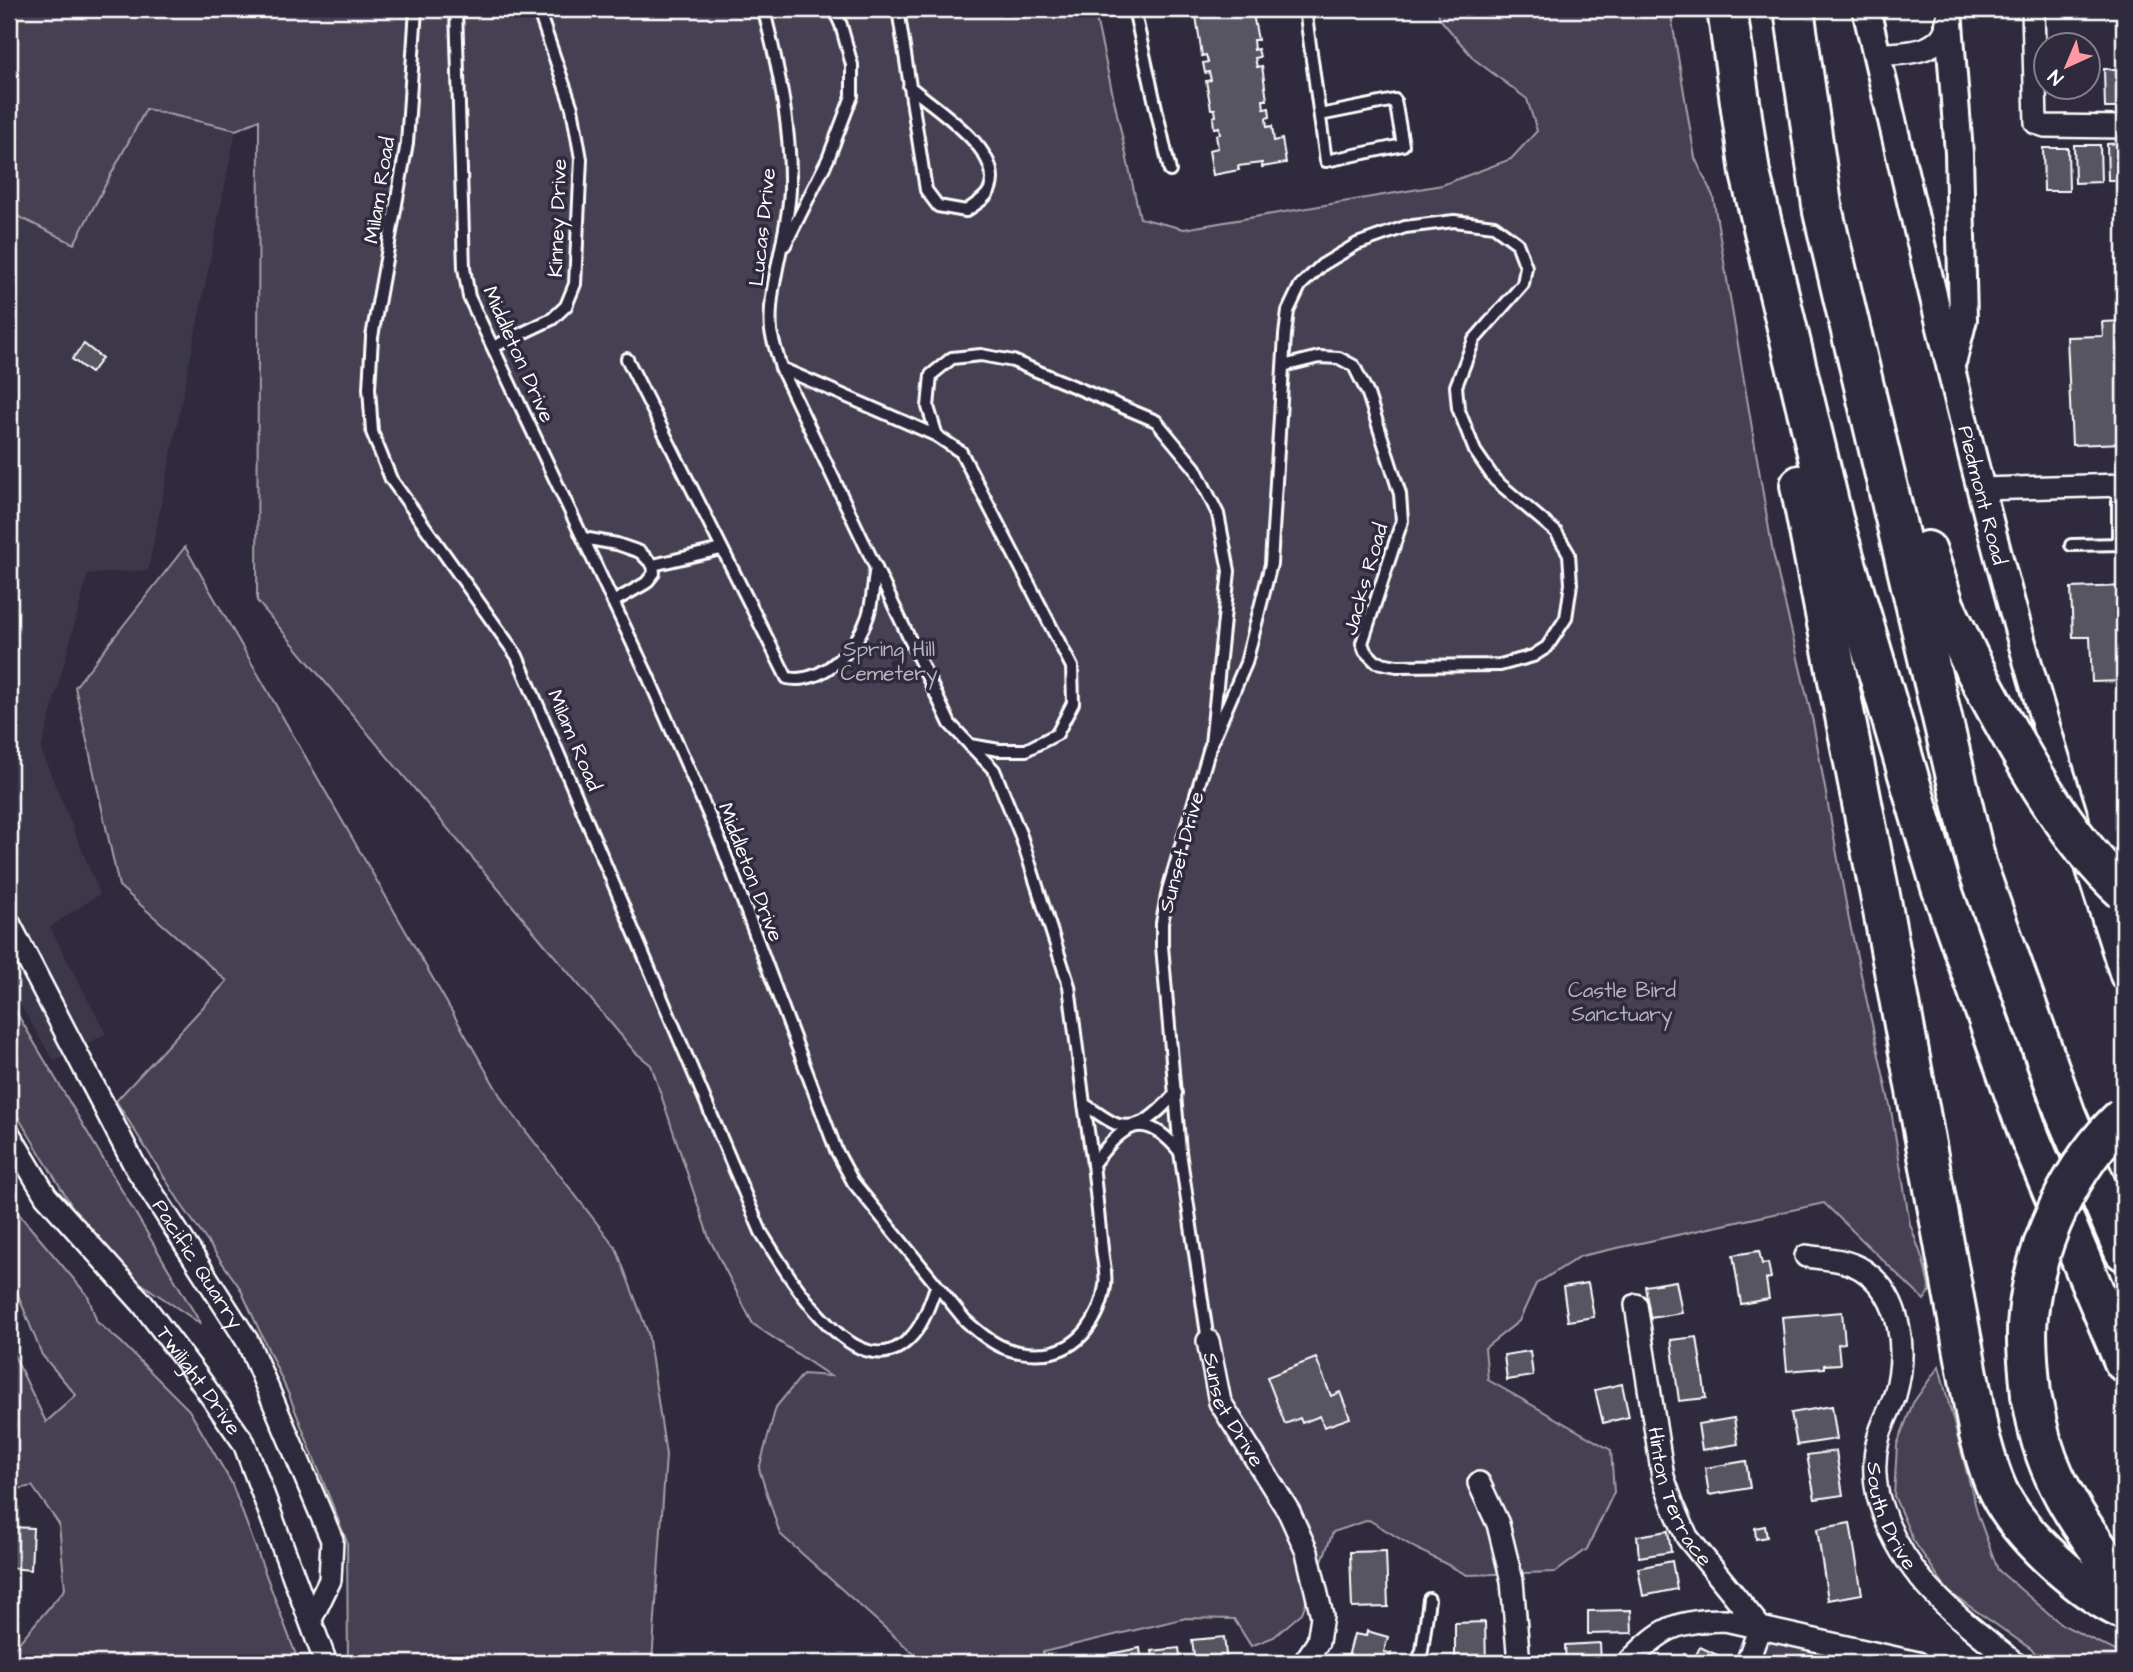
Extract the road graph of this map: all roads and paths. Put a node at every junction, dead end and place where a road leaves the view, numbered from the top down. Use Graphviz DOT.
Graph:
graph roads {
  1 [pos="416,9"];
  2 [pos="456,9"];
  3 [pos="538,9"];
  4 [pos="762,9"];
  5 [pos="834,9"];
  6 [pos="898,9"];
  7 [pos="1135,9"];
  8 [pos="1305,9"];
  9 [pos="1727,9"];
  10 [pos="1794,9"];
  11 [pos="1866,9"];
  12 [pos="2033,9"];
  13 [pos="1949,16"];
  14 [pos="1877,54"];
  15 [pos="909,86"];
  16 [pos="1320,115"];
  17 [pos="2124,127"];
  18 [pos="1170,171"];
  19 [pos="1824,212"];
  20 [pos="780,253"];
  21 [pos="493,347"];
  22 [pos="627,359"];
  23 [pos="1951,364"];
  24 [pos="1283,366"];
  25 [pos="781,368"];
  26 [pos="1806,413"];
  27 [pos="937,436"];
  28 [pos="2121,486"];
  29 [pos="1980,489"];
  30 [pos="583,538"];
  31 [pos="2121,544"];
  32 [pos="2070,545"];
  33 [pos="720,550"];
  34 [pos="653,565"];
  35 [pos="876,568"];
  36 [pos="613,601"];
  37 [pos="1211,744"];
  38 [pos="970,745"];
  39 [pos="2124,891"];
  40 [pos="9,923"];
  41 [pos="2124,976"];
  42 [pos="1176,1093"];
  43 [pos="1084,1104"];
  44 [pos="2124,1116"];
  45 [pos="1138,1125"];
  46 [pos="9,1134"];
  47 [pos="1180,1152"];
  48 [pos="1093,1164"];
  49 [pos="2124,1251"];
  50 [pos="1806,1256"];
  51 [pos="936,1287"];
  52 [pos="1636,1306"];
  53 [pos="1208,1341"];
  54 [pos="2124,1362"];
  55 [pos="1479,1483"];
  56 [pos="2124,1585"];
  57 [pos="1429,1599"];
  58 [pos="2124,1610"];
  59 [pos="311,1619"];
  60 [pos="1760,1627"];
  61 [pos="326,1663"];
  62 [pos="1304,1663"];
  63 [pos="1417,1663"];
  64 [pos="1519,1663"];
  65 [pos="1628,1663"];
  66 [pos="1746,1663"];
  67 [pos="1918,1663"];
  68 [pos="2015,1663"];
  1 -- 51 [label="lane, Milam Road"];
  2 -- 21 [label="lane, Middleton Drive"];
  3 -- 21 [label="lane, Kinney Drive"];
  4 -- 20 [label="lane, Lucas Drive"];
  5 -- 20 [label="lane"];
  6 -- 15 [label="lane"];
  7 -- 18 [label="lane"];
  8 -- 16 [label="lane"];
  9 -- 26 [label="highway"];
  10 -- 19 [label="highway"];
  11 -- 14 [label="street, Piedmont Road"];
  12 -- 17 [label="street"];
  13 -- 14 [label="street"];
  13 -- 23 [label="street"];
  14 -- 23 [label="street, Piedmont Road"];
  15 -- 15 [label="lane"];
  16 -- 16 [label="lane"];
  19 -- 39 [label="highway, bridge"];
  19 -- 49 [label="highway"];
  20 -- 25 [label="lane, Lucas Drive"];
  21 -- 30 [label="lane, Middleton Drive"];
  22 -- 33 [label="lane"];
  23 -- 29 [label="street, Piedmont Road"];
  24 -- 24 [label="lane, Jacks Road"];
  24 -- 37 [label="lane, Jacks Road"];
  25 -- 27 [label="lane"];
  25 -- 35 [label="lane, Lucas Drive"];
  26 -- 54 [label="highway"];
  26 -- 58 [label="highway"];
  27 -- 37 [label="lane, Sunset Drive"];
  27 -- 38 [label="lane"];
  28 -- 29 [label="street"];
  28 -- 31 [label="lane"];
  29 -- 41 [label="street, Piedmont Road"];
  30 -- 34 [label="lane"];
  30 -- 36 [label="lane, Middleton Drive"];
  31 -- 32 [label="lane"];
  33 -- 34 [label="lane"];
  33 -- 35 [label="lane"];
  34 -- 36 [label="lane"];
  35 -- 38 [label="lane, Lucas Drive"];
  36 -- 51 [label="lane, Middleton Drive"];
  37 -- 42 [label="lane, Sunset Drive"];
  38 -- 43 [label="lane, Middleton Drive"];
  40 -- 59 [label="street, Pacific Quarry"];
  42 -- 45 [label="lane"];
  42 -- 47 [label="lane, Sunset Drive"];
  43 -- 45 [label="lane"];
  43 -- 48 [label="lane, Middleton Drive"];
  44 -- 56 [label="highway, bridge"];
  45 -- 47 [label="lane"];
  45 -- 48 [label="lane"];
  46 -- 59 [label="street, Twilight Drive"];
  47 -- 53 [label="lane, Sunset Drive"];
  48 -- 51 [label="lane, Middleton Drive"];
  50 -- 68 [label="street, South Drive"];
  52 -- 60 [label="street, Hinton Terrace"];
  53 -- 62 [label="street, Sunset Drive"];
  55 -- 64 [label="street"];
  57 -- 63 [label="lane"];
  59 -- 61 [label="street, Twilight Drive"];
  60 -- 65 [label="street"];
  60 -- 66 [label="street"];
  60 -- 67 [label="street"];
}
